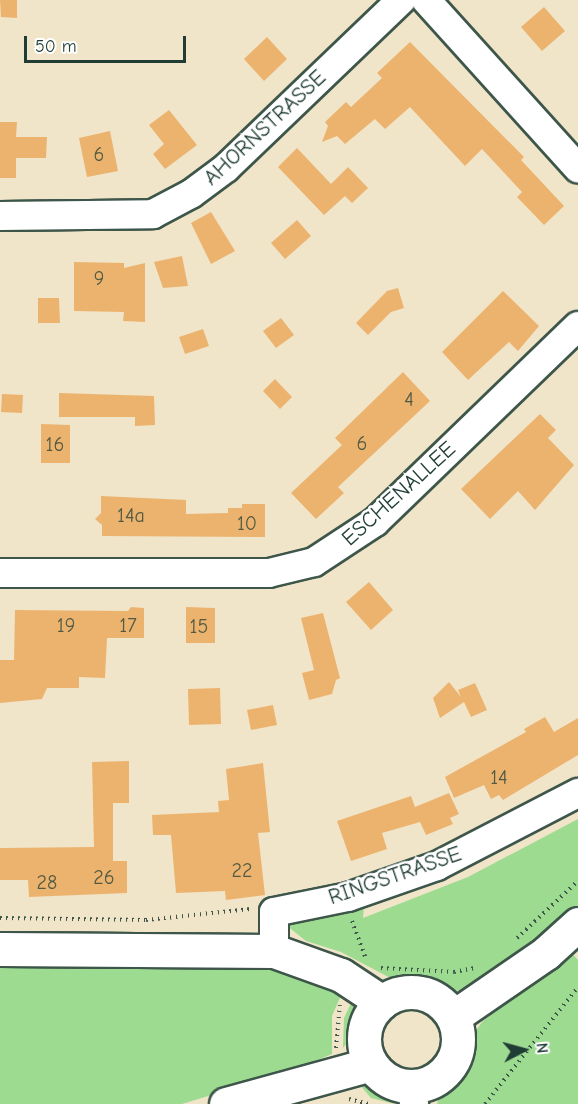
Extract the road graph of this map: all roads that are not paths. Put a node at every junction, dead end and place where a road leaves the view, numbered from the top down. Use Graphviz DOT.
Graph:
graph roads {
  1 [pos="401,0"];
  2 [pos="426,0"];
  3 [pos="578,168"];
  4 [pos="0,216"];
  5 [pos="578,326"];
  6 [pos="0,573"];
  7 [pos="578,793"];
  8 [pos="578,924"];
  9 [pos="0,949"];
  10 [pos="274,951"];
  11 [pos="372,986"];
  12 [pos="453,1017"];
  13 [pos="371,1064"];
  14 [pos="413,1095"];
  15 [pos="226,1104"];
  1 -- 4 [label="street, AHORNSTRASSE"];
  2 -- 3 [label="street"];
  5 -- 6 [label="street, ESCHENALLEE"];
  7 -- 10 [label="street, RINGSTRASSE"];
  8 -- 12 [label="main road"];
  9 -- 10 [label="main road"];
  10 -- 11 [label="main road"];
  11 -- 12 [label="main road"];
  11 -- 13 [label="main road"];
  12 -- 14 [label="main road"];
  13 -- 14 [label="main road"];
  13 -- 15 [label="main road"];
}
